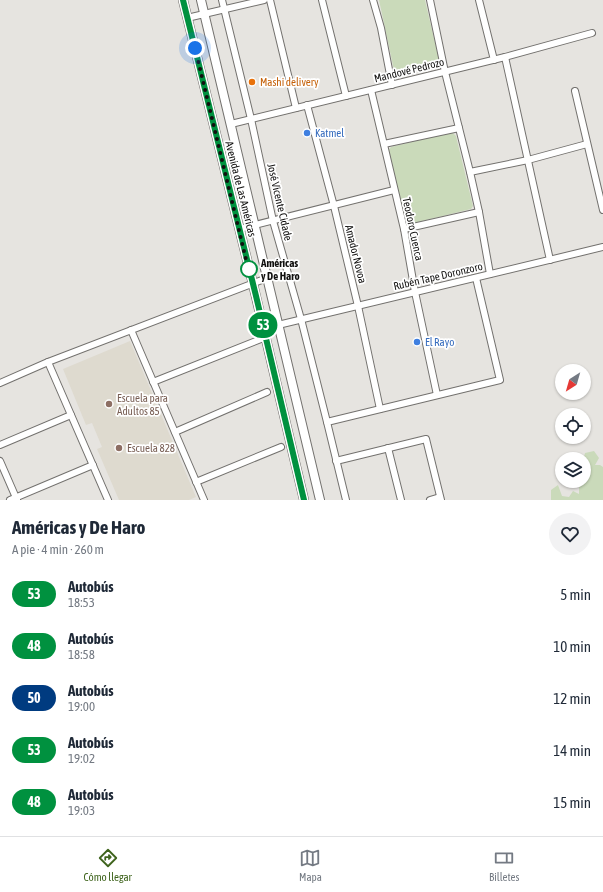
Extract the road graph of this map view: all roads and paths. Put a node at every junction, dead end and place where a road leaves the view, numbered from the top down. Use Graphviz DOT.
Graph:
graph roads {
  1 [pos="183,0"];
  2 [pos="201,0"];
  3 [pos="222,0"];
  4 [pos="264,0"];
  5 [pos="270,0"];
  6 [pos="322,0"];
  7 [pos="373,0"];
  8 [pos="430,0"];
  9 [pos="479,0"];
  10 [pos="224,9"];
  11 [pos="204,14"];
  12 [pos="187,18"];
  13 [pos="592,33"];
  14 [pos="505,57"];
  15 [pos="494,60"];
  16 [pos="445,72"];
  17 [pos="392,85"];
  18 [pos="371,90"];
  19 [pos="575,91"];
  20 [pos="346,96"];
  21 [pos="307,106"];
  22 [pos="296,108"];
  23 [pos="251,119"];
  24 [pos="230,124"];
  25 [pos="459,128"];
  26 [pos="384,144"];
  27 [pos="587,144"];
  28 [pos="528,160"];
  29 [pos="470,172"];
  30 [pos="394,190"];
  31 [pos="334,206"];
  32 [pos="603,210"];
  33 [pos="479,212"];
  34 [pos="273,221"];
  35 [pos="255,225"];
  36 [pos="239,229"];
  37 [pos="404,229"];
  38 [pos="603,247"];
  39 [pos="550,260"];
  40 [pos="490,274"];
  41 [pos="267,278"];
  42 [pos="476,278"];
  43 [pos="253,284"];
  44 [pos="415,292"];
  45 [pos="358,306"];
  46 [pos="301,319"];
  47 [pos="278,325"];
  48 [pos="131,330"];
  49 [pos="266,337"];
  50 [pos="48,362"];
  51 [pos="0,382"];
  52 [pos="153,382"];
  53 [pos="267,392"];
  54 [pos="437,396"];
  55 [pos="380,409"];
  56 [pos="71,414"];
  57 [pos="327,422"];
  58 [pos="175,432"];
  59 [pos="0,445"];
  60 [pos="281,447"];
  61 [pos="388,448"];
  62 [pos="0,461"];
  63 [pos="336,461"];
  64 [pos="93,465"];
  65 [pos="196,482"];
  66 [pos="14,499"];
  67 [pos="302,499"];
  68 [pos="441,499"];
  69 [pos="108,500"];
  70 [pos="204,500"];
  71 [pos="320,500"];
  72 [pos="346,500"];
  73 [pos="401,500"];
  74 [pos="430,500"];
  1 -- 12 [label="main road, Avenida de Las Américas"];
  2 -- 11 [label="main road, Avenida de Las Américas"];
  3 -- 10 [label="street, José Vicente Cidade"];
  4 -- 10 [label="street"];
  5 -- 22 [label="street"];
  6 -- 20 [label="street"];
  7 -- 17 [label="street"];
  8 -- 16 [label="street"];
  9 -- 15 [label="street"];
  10 -- 11 [label="street"];
  10 -- 23 [label="street, José Vicente Cidade"];
  11 -- 12 [label="street"];
  11 -- 24 [label="main road, Avenida de Las Américas"];
  12 -- 36 [label="main road, Avenida de Las Américas"];
  13 -- 14 [label="street, Mandové Pedrozo"];
  14 -- 15 [label="street, Mandové Pedrozo"];
  14 -- 28 [label="street"];
  15 -- 16 [label="street, Mandové Pedrozo"];
  16 -- 17 [label="street, Mandové Pedrozo"];
  16 -- 25 [label="street"];
  17 -- 18 [label="street, Mandové Pedrozo"];
  18 -- 20 [label="street, Mandové Pedrozo"];
  18 -- 26 [label="street, Teodoro Cuenca"];
  19 -- 27 [label="street"];
  20 -- 21 [label="street, Mandové Pedrozo"];
  21 -- 22 [label="street, Mandové Pedrozo"];
  21 -- 31 [label="street, Amador Novoa"];
  22 -- 23 [label="street, Mandové Pedrozo"];
  23 -- 24 [label="street, Mandové Pedrozo"];
  23 -- 34 [label="street, José Vicente Cidade"];
  24 -- 35 [label="main road, Avenida de Las Américas"];
  25 -- 26 [label="street"];
  25 -- 29 [label="street"];
  26 -- 30 [label="street, Teodoro Cuenca"];
  27 -- 28 [label="street"];
  27 -- 32 [label="street"];
  28 -- 29 [label="street"];
  28 -- 39 [label="street"];
  29 -- 33 [label="street"];
  30 -- 31 [label="street"];
  30 -- 37 [label="street, Teodoro Cuenca"];
  31 -- 34 [label="street"];
  31 -- 45 [label="street, Amador Novoa"];
  33 -- 37 [label="street"];
  33 -- 40 [label="street"];
  34 -- 35 [label="street"];
  34 -- 46 [label="street, José Vicente Cidade"];
  35 -- 36 [label="street"];
  35 -- 41 [label="main road, Avenida de Las Américas"];
  36 -- 43 [label="main road, Avenida de Las Américas"];
  37 -- 44 [label="street, Teodoro Cuenca"];
  38 -- 39 [label="street, Rubén Tape Doronzoro"];
  39 -- 40 [label="street, Rubén Tape Doronzoro"];
  40 -- 42 [label="street, Rubén Tape Doronzoro"];
  41 -- 43 [label="street"];
  41 -- 47 [label="main road, Avenida de Las Américas"];
  42 -- 44 [label="street, Rubén Tape Doronzoro"];
  42 -- 54 [label="street"];
  43 -- 48 [label="street"];
  43 -- 49 [label="main road, Avenida de Las Américas"];
  44 -- 45 [label="street, Rubén Tape Doronzoro"];
  44 -- 54 [label="street, Teodoro Cuenca"];
  45 -- 46 [label="street, Rubén Tape Doronzoro"];
  45 -- 55 [label="street, Amador Novoa"];
  46 -- 47 [label="street, Rubén Tape Doronzoro"];
  46 -- 57 [label="street, José Vicente Cidade"];
  47 -- 71 [label="main road, Avenida de Las Américas"];
  48 -- 50 [label="street"];
  48 -- 52 [label="street"];
  49 -- 52 [label="street"];
  49 -- 67 [label="main road, Avenida de Las Américas"];
  50 -- 51 [label="street"];
  50 -- 56 [label="street"];
  52 -- 58 [label="street"];
  53 -- 58 [label="street"];
  54 -- 55 [label="street"];
  55 -- 57 [label="street"];
  56 -- 59 [label="street"];
  56 -- 64 [label="street"];
  57 -- 63 [label="street, José Vicente Cidade"];
  58 -- 65 [label="street"];
  60 -- 65 [label="street"];
  61 -- 63 [label="street"];
  61 -- 68 [label="street"];
  61 -- 73 [label="street"];
  62 -- 66 [label="street"];
  63 -- 72 [label="street, José Vicente Cidade"];
  64 -- 66 [label="street"];
  64 -- 69 [label="street"];
  65 -- 70 [label="street"];
  68 -- 74 [label="street"];
}
